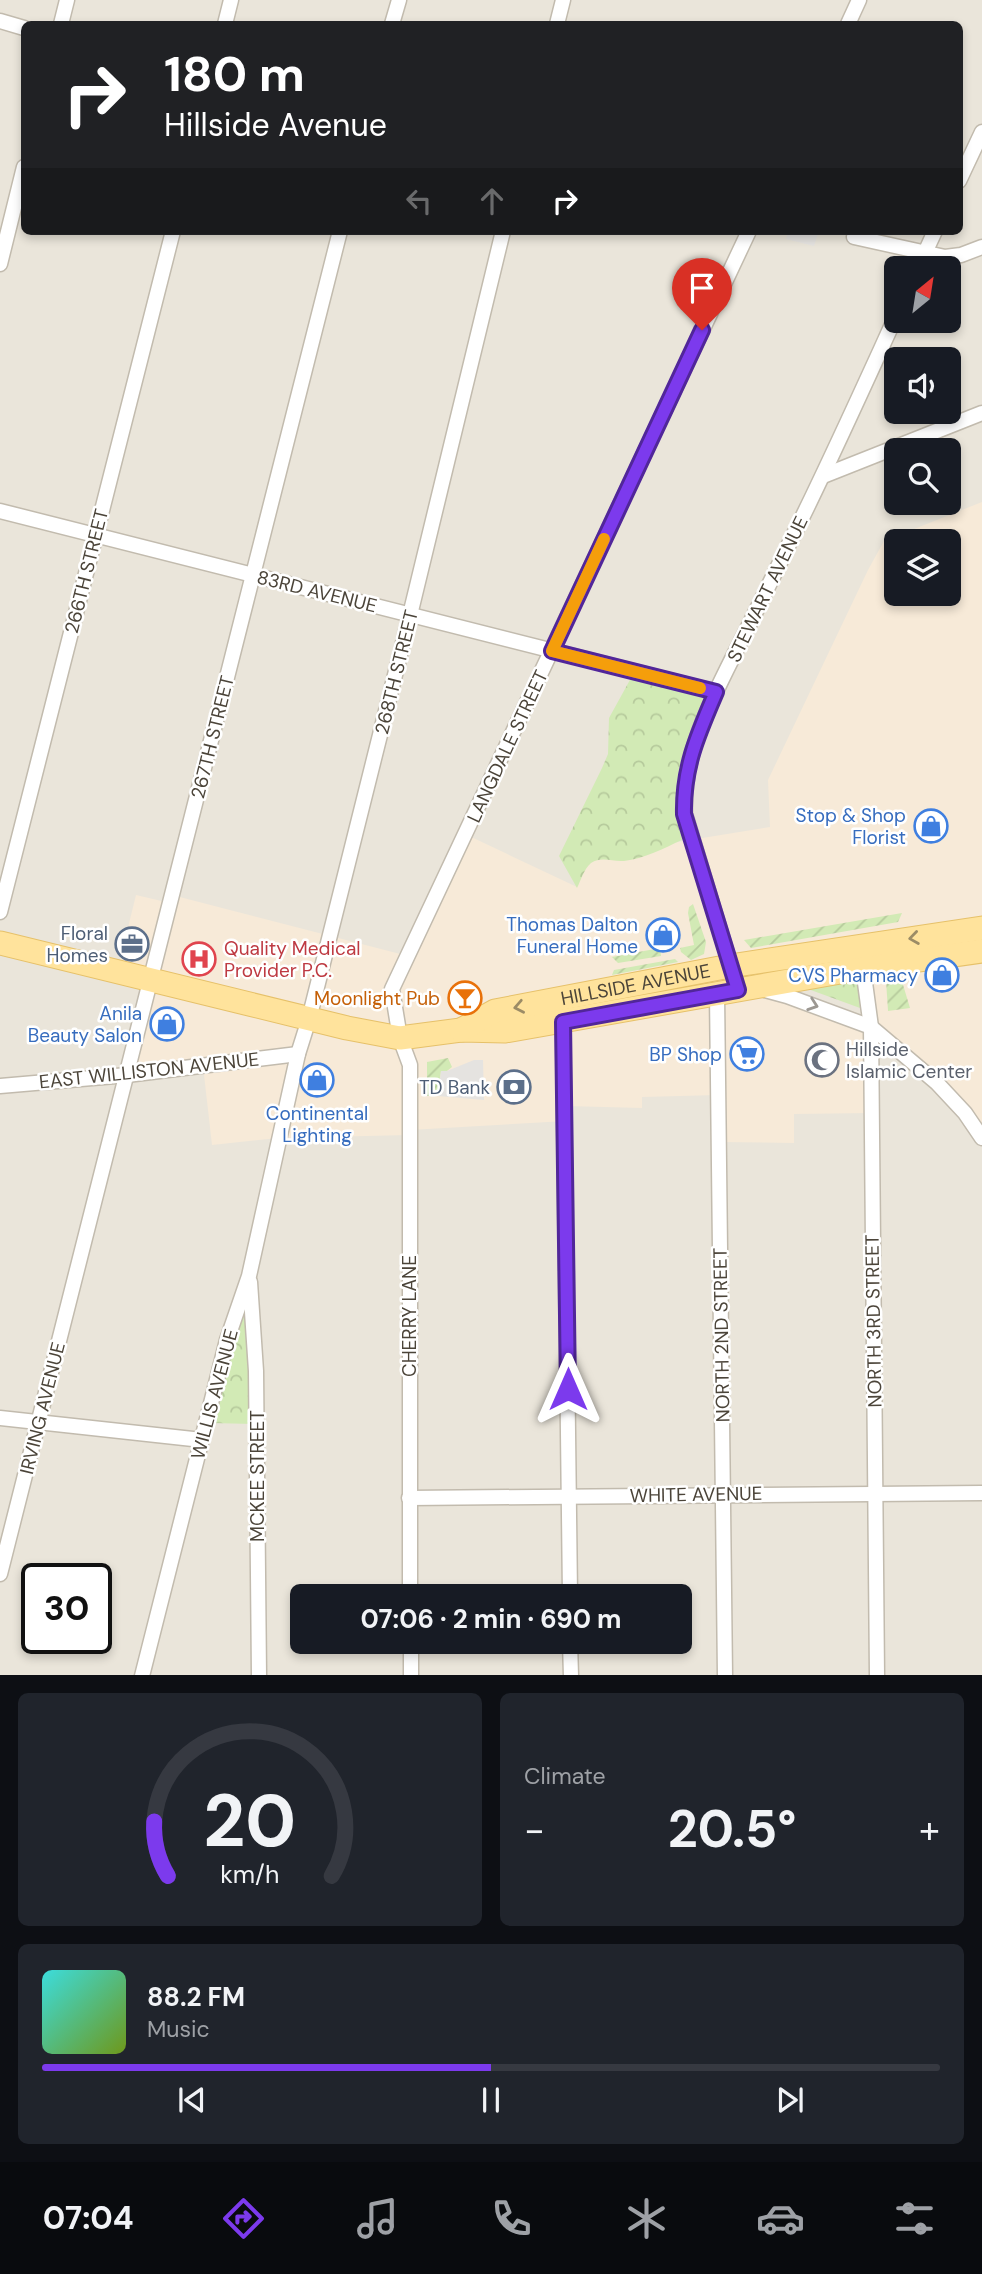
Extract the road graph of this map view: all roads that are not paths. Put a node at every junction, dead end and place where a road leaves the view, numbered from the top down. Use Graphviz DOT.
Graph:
graph roads {
  1 [pos="67,0"];
  2 [pos="231,0"];
  3 [pos="399,0"];
  4 [pos="563,0"];
  5 [pos="859,0"];
  6 [pos="0,21"];
  7 [pos="62,21"];
  8 [pos="226,21"];
  9 [pos="394,21"];
  10 [pos="557,21"];
  11 [pos="849,21"];
  12 [pos="21,27"];
  13 [pos="982,132"];
  14 [pos="963,172"];
  15 [pos="21,179"];
  16 [pos="172,235"];
  17 [pos="339,235"];
  18 [pos="502,235"];
  19 [pos="747,235"];
  20 [pos="933,235"];
  21 [pos="854,237"];
  22 [pos="982,247"];
  23 [pos="925,253"];
  24 [pos="924,256"];
  25 [pos="0,264"];
  26 [pos="888,333"];
  27 [pos="982,413"];
  28 [pos="823,476"];
  29 [pos="0,511"];
  30 [pos="96,535"];
  31 [pos="253,575"];
  32 [pos="410,615"];
  33 [pos="552,651"];
  34 [pos="716,692"];
  35 [pos="0,912"];
  36 [pos="982,928"];
  37 [pos="0,943"];
  38 [pos="982,951"];
  39 [pos="730,966"];
  40 [pos="863,968"];
  41 [pos="150,980"];
  42 [pos="736,991"];
  43 [pos="309,1019"];
  44 [pos="563,1022"];
  45 [pos="871,1027"];
  46 [pos="461,1030"];
  47 [pos="400,1038"];
  48 [pos="298,1054"];
  49 [pos="127,1074"];
  50 [pos="0,1086"];
  51 [pos="284,1112"];
  52 [pos="982,1139"];
  53 [pos="84,1242"];
  54 [pos="249,1276"];
  55 [pos="0,1418"];
  56 [pos="38,1421"];
  57 [pos="202,1440"];
  58 [pos="875,1492"];
  59 [pos="982,1493"];
  60 [pos="723,1494"];
  61 [pos="569,1496"];
  62 [pos="409,1498"];
  63 [pos="0,1574"];
  64 [pos="410,1584"];
  65 [pos="570,1584"];
  66 [pos="411,1654"];
  67 [pos="570,1654"];
  68 [pos="142,1675"];
  69 [pos="259,1675"];
  70 [pos="411,1675"];
  71 [pos="571,1675"];
  72 [pos="725,1675"];
  73 [pos="877,1675"];
  1 -- 7 [label="street"];
  2 -- 8 [label="street"];
  3 -- 9 [label="street"];
  4 -- 10 [label="street"];
  5 -- 11 [label="street"];
  6 -- 12 [label="street"];
  13 -- 14 [label="street"];
  15 -- 25 [label="street"];
  16 -- 30 [label="street, 266TH STREET"];
  17 -- 31 [label="street, 267TH STREET"];
  18 -- 32 [label="street, 268TH STREET"];
  19 -- 33 [label="street, LANGDALE STREET"];
  20 -- 23 [label="street"];
  21 -- 23 [label="street"];
  22 -- 23 [label="street"];
  23 -- 24 [label="street"];
  26 -- 28 [label="street, STEWART AVENUE"];
  27 -- 28 [label="street"];
  28 -- 34 [label="street, STEWART AVENUE"];
  29 -- 30 [label="street, 83RD AVENUE"];
  30 -- 31 [label="street, 83RD AVENUE"];
  30 -- 35 [label="street, 266TH STREET"];
  31 -- 32 [label="street, 83RD AVENUE"];
  31 -- 41 [label="street, 267TH STREET"];
  32 -- 33 [label="street, 83RD AVENUE"];
  32 -- 43 [label="street, 268TH STREET"];
  33 -- 34 [label="street, 83RD AVENUE"];
  33 -- 47 [label="street, LANGDALE STREET"];
  34 -- 39 [label="street, STEWART AVENUE"];
  36 -- 39 [label="main road, HILLSIDE AVENUE, one-way"];
  37 -- 41 [label="main road, HILLSIDE AVENUE"];
  38 -- 40 [label="main road, HILLSIDE AVENUE"];
  39 -- 42 [label="street, STEWART AVENUE"];
  39 -- 46 [label="main road, HILLSIDE AVENUE, one-way"];
  40 -- 42 [label="main road, HILLSIDE AVENUE"];
  40 -- 45 [label="street, NORTH 3RD STREET"];
  41 -- 43 [label="main road, HILLSIDE AVENUE"];
  41 -- 49 [label="street, 267TH STREET"];
  42 -- 44 [label="main road, HILLSIDE AVENUE"];
  42 -- 45 [label="street, one-way"];
  42 -- 60 [label="street, NORTH 2ND STREET"];
  43 -- 47 [label="main road, HILLSIDE AVENUE"];
  43 -- 48 [label="street, 268TH STREET"];
  44 -- 46 [label="main road, HILLSIDE AVENUE"];
  44 -- 61 [label="street"];
  45 -- 52 [label="street"];
  45 -- 58 [label="street, NORTH 3RD STREET"];
  46 -- 47 [label="main road, HILLSIDE AVENUE"];
  47 -- 62 [label="street, CHERRY LANE"];
  48 -- 49 [label="street, EAST WILLISTON AVENUE"];
  48 -- 51 [label="street, 268TH STREET"];
  49 -- 50 [label="street, EAST WILLISTON AVENUE"];
  49 -- 53 [label="street, 267TH STREET"];
  51 -- 54 [label="street, WILLIS AVENUE"];
  53 -- 56 [label="street, IRVING AVENUE"];
  54 -- 57 [label="street, WILLIS AVENUE"];
  54 -- 69 [label="street, MCKEE STREET"];
  55 -- 56 [label="street"];
  56 -- 57 [label="street"];
  56 -- 63 [label="street, IRVING AVENUE"];
  57 -- 68 [label="street, WILLIS AVENUE"];
  58 -- 59 [label="street, WHITE AVENUE"];
  58 -- 60 [label="street, WHITE AVENUE"];
  58 -- 73 [label="street, NORTH 3RD STREET"];
  60 -- 61 [label="street, WHITE AVENUE"];
  60 -- 72 [label="street, NORTH 2ND STREET"];
  61 -- 62 [label="street, WHITE AVENUE"];
  61 -- 65 [label="street"];
  62 -- 64 [label="street, CHERRY LANE"];
  66 -- 70 [label="street"];
  67 -- 71 [label="street"];
}
